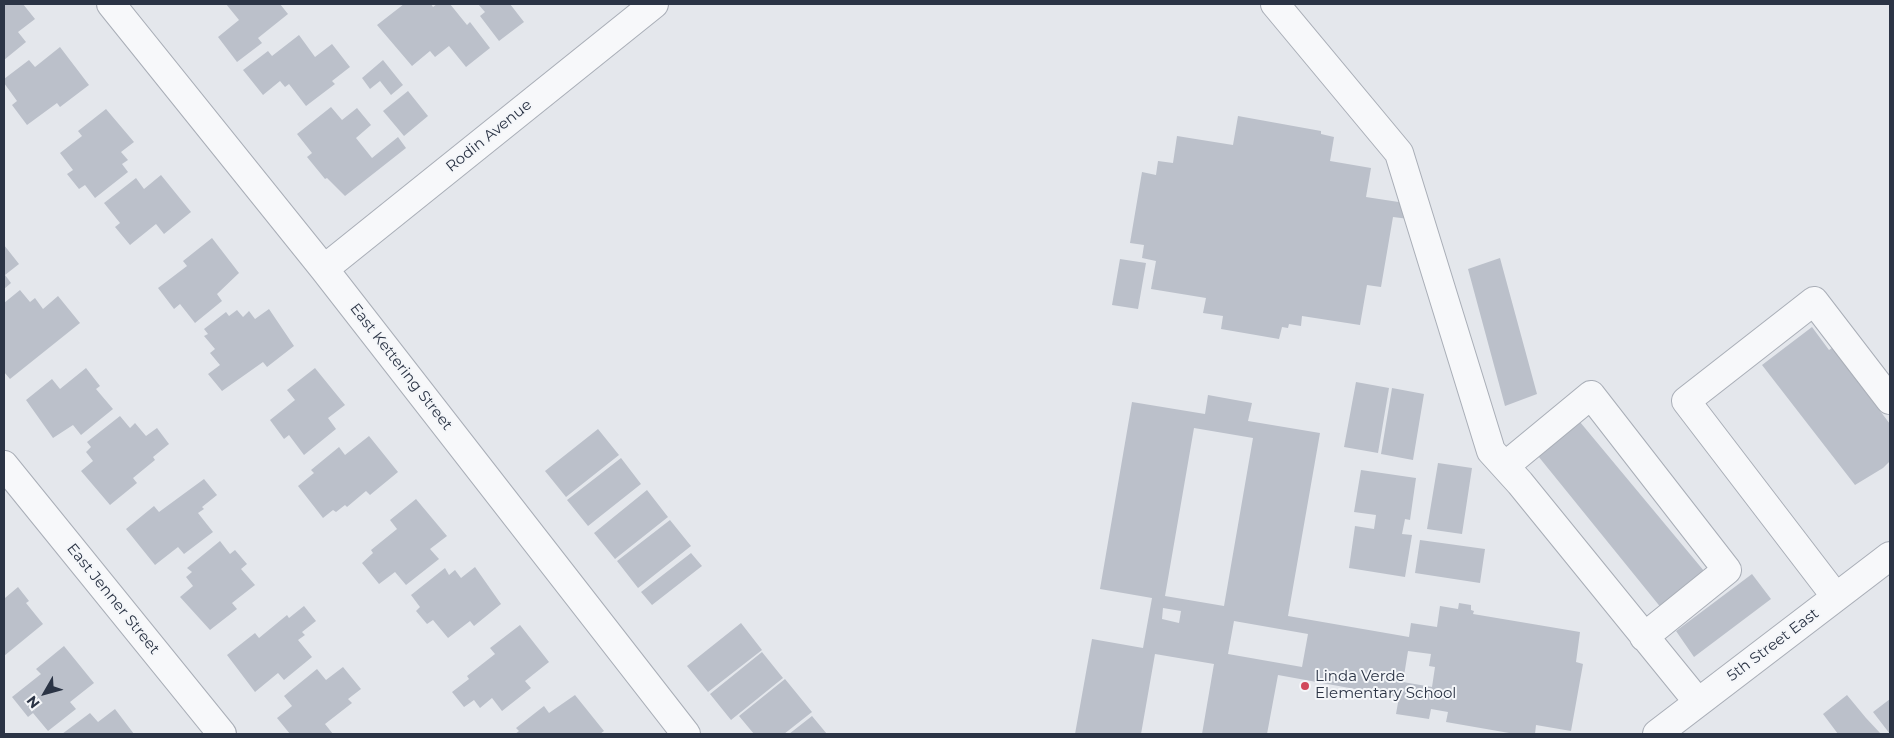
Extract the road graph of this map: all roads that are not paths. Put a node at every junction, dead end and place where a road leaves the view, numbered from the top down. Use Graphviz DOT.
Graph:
graph roads {
  1 [pos="111,4"];
  2 [pos="654,4"];
  3 [pos="1275,4"];
  4 [pos="324,269"];
  5 [pos="1890,400"];
  6 [pos="4,465"];
  7 [pos="1504,466"];
  8 [pos="1890,556"];
  9 [pos="1836,597"];
  10 [pos="1644,637"];
  11 [pos="1698,702"];
  12 [pos="222,734"];
  13 [pos="686,734"];
  14 [pos="1657,734"];
  1 -- 4 [label="street, East Kettering Street"];
  2 -- 4 [label="street, Rodin Avenue"];
  3 -- 7 [label="street"];
  4 -- 13 [label="street, East Kettering Street"];
  5 -- 9 [label="street"];
  6 -- 12 [label="street, East Jenner Street"];
  7 -- 10 [label="street"];
  7 -- 10 [label="street"];
  8 -- 9 [label="street, 5th Street East"];
  9 -- 11 [label="street, 5th Street East"];
  10 -- 11 [label="street"];
  11 -- 14 [label="street, 5th Street East"];
}
